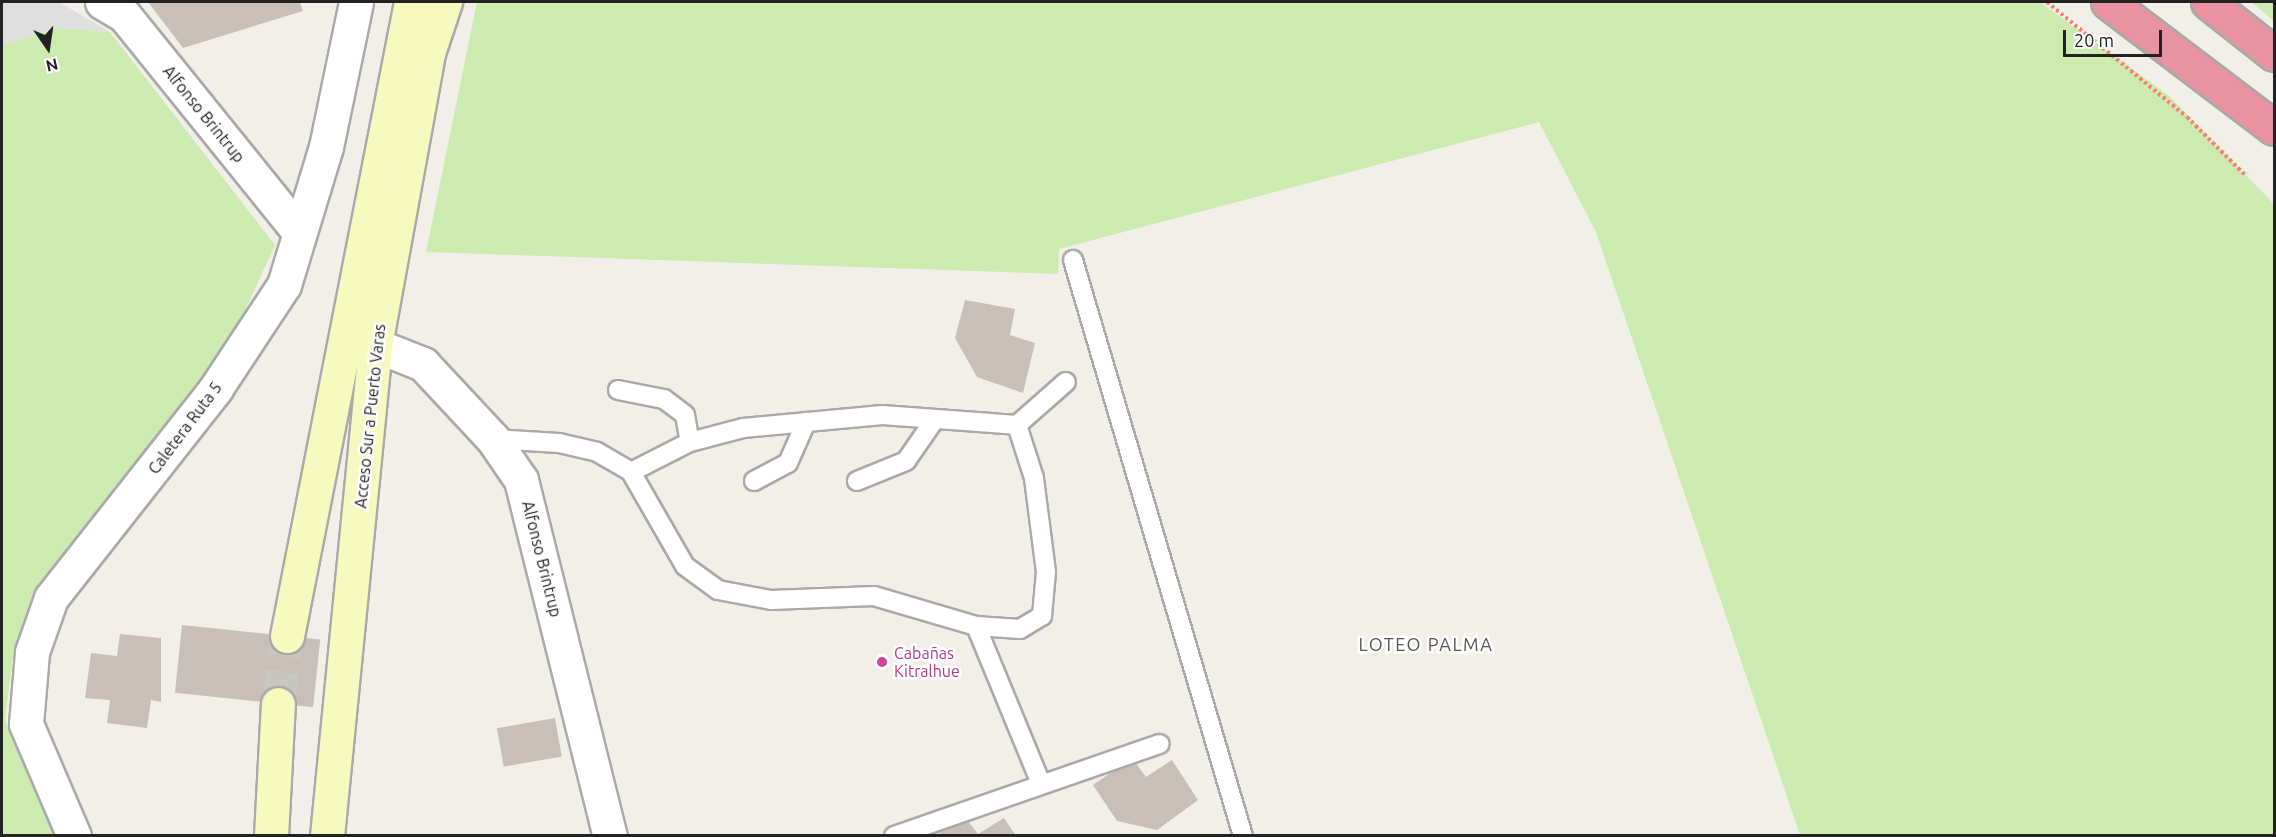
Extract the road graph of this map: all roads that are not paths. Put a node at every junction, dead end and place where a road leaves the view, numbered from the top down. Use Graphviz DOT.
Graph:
graph roads {
  1 [pos="102,2"];
  2 [pos="356,2"];
  3 [pos="411,2"];
  4 [pos="445,2"];
  5 [pos="2108,2"];
  6 [pos="2208,2"];
  7 [pos="2274,54"];
  8 [pos="2274,128"];
  9 [pos="299,232"];
  10 [pos="1073,260"];
  11 [pos="375,345"];
  12 [pos="1066,382"];
  13 [pos="618,390"];
  14 [pos="935,419"];
  15 [pos="806,422"];
  16 [pos="1017,426"];
  17 [pos="494,439"];
  18 [pos="690,442"];
  19 [pos="631,472"];
  20 [pos="754,480"];
  21 [pos="857,481"];
  22 [pos="976,626"];
  23 [pos="287,636"];
  24 [pos="278,704"];
  25 [pos="1159,744"];
  26 [pos="1041,784"];
  27 [pos="74,836"];
  28 [pos="271,836"];
  29 [pos="327,836"];
  30 [pos="610,836"];
  31 [pos="894,836"];
  32 [pos="1243,836"];
  1 -- 9 [label="street, Alfonso Brintrup"];
  2 -- 9 [label="street, Caletera Ruta 5"];
  3 -- 23 [label="main road, Acceso Sur a Puerto Varas"];
  4 -- 11 [label="main road, Acceso Sur a Puerto Varas"];
  5 -- 8 [label="highway"];
  6 -- 7 [label="highway"];
  9 -- 27 [label="street, Caletera Ruta 5"];
  10 -- 32 [label="lane"];
  11 -- 17 [label="street, Alfonso Brintrup"];
  11 -- 29 [label="main road, Acceso Sur a Puerto Varas"];
  12 -- 16 [label="lane"];
  13 -- 18 [label="lane"];
  14 -- 15 [label="lane"];
  14 -- 16 [label="lane"];
  14 -- 21 [label="lane"];
  15 -- 18 [label="lane"];
  15 -- 20 [label="lane"];
  16 -- 22 [label="lane"];
  17 -- 19 [label="lane"];
  17 -- 30 [label="street, Alfonso Brintrup"];
  18 -- 19 [label="lane"];
  19 -- 22 [label="lane"];
  22 -- 26 [label="lane"];
  24 -- 28 [label="main road"];
  25 -- 26 [label="lane"];
  26 -- 31 [label="lane"];
}
